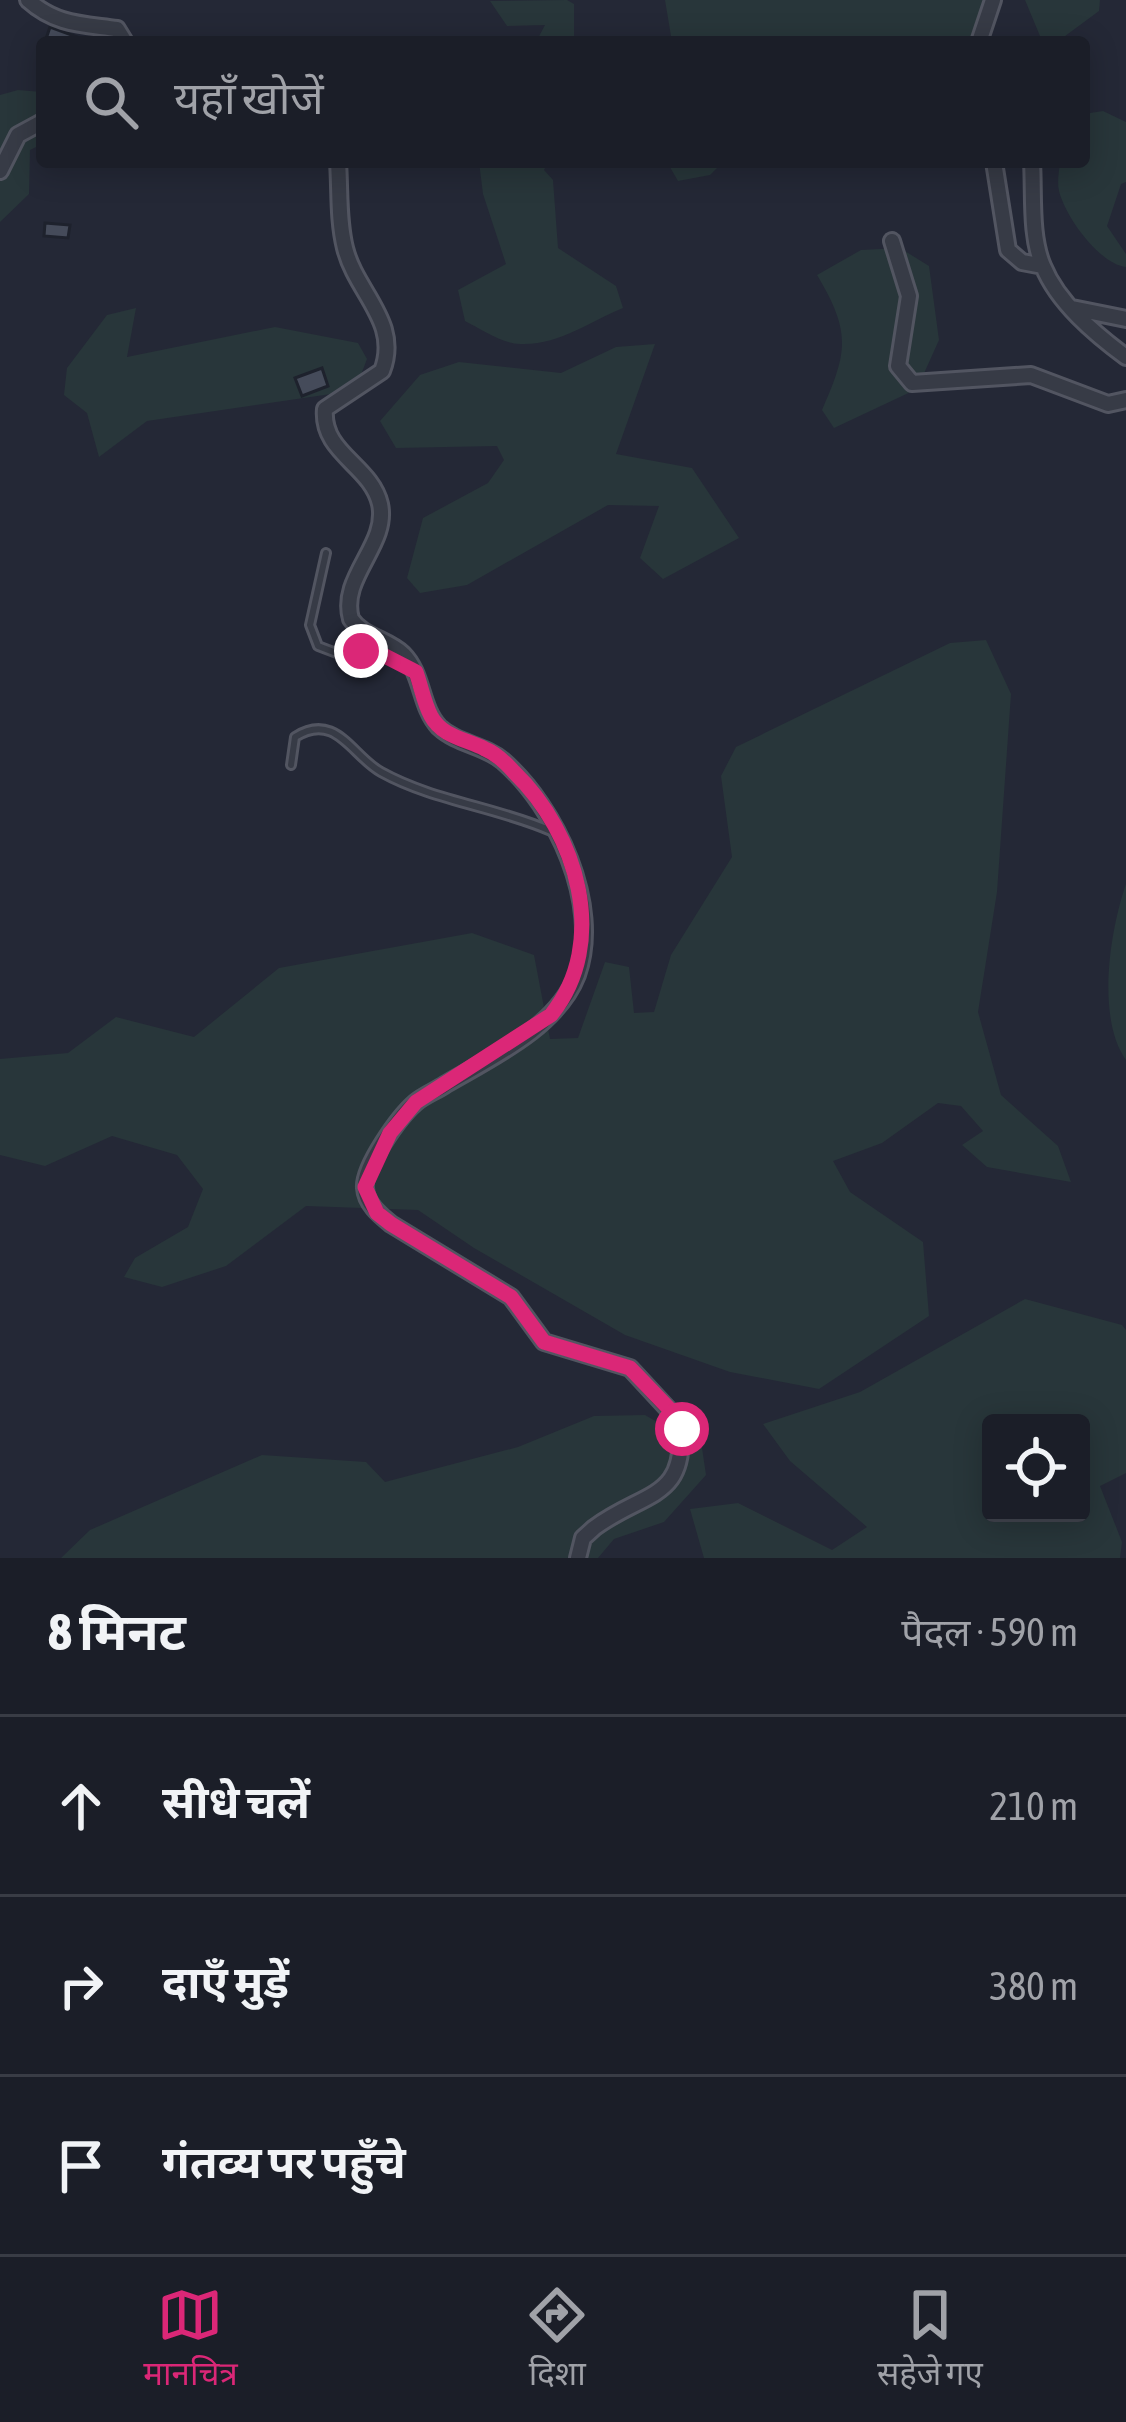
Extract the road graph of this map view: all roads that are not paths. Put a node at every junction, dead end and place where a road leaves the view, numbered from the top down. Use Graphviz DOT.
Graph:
graph roads {
  1 [pos="28,0"];
  2 [pos="993,0"];
  3 [pos="110,35"];
  4 [pos="981,36"];
  5 [pos="36,125"];
  6 [pos="339,168"];
  7 [pos="995,168"];
  8 [pos="1033,168"];
  9 [pos="0,171"];
  10 [pos="892,241"];
  11 [pos="1043,266"];
  12 [pos="1072,308"];
  13 [pos="1126,319"];
  14 [pos="1126,357"];
  15 [pos="1126,400"];
  16 [pos="326,553"];
  17 [pos="416,672"];
  18 [pos="291,764"];
  19 [pos="560,835"];
  20 [pos="578,1558"];
  1 -- 3 [label="street"];
  2 -- 4 [label="street"];
  5 -- 9 [label="street"];
  6 -- 17 [label="street"];
  7 -- 11 [label="street"];
  8 -- 11 [label="street"];
  10 -- 15 [label="street"];
  11 -- 12 [label="street"];
  12 -- 13 [label="street"];
  12 -- 14 [label="street"];
  16 -- 17 [label="lane"];
  17 -- 19 [label="street"];
  18 -- 19 [label="lane"];
  19 -- 20 [label="street"];
}
